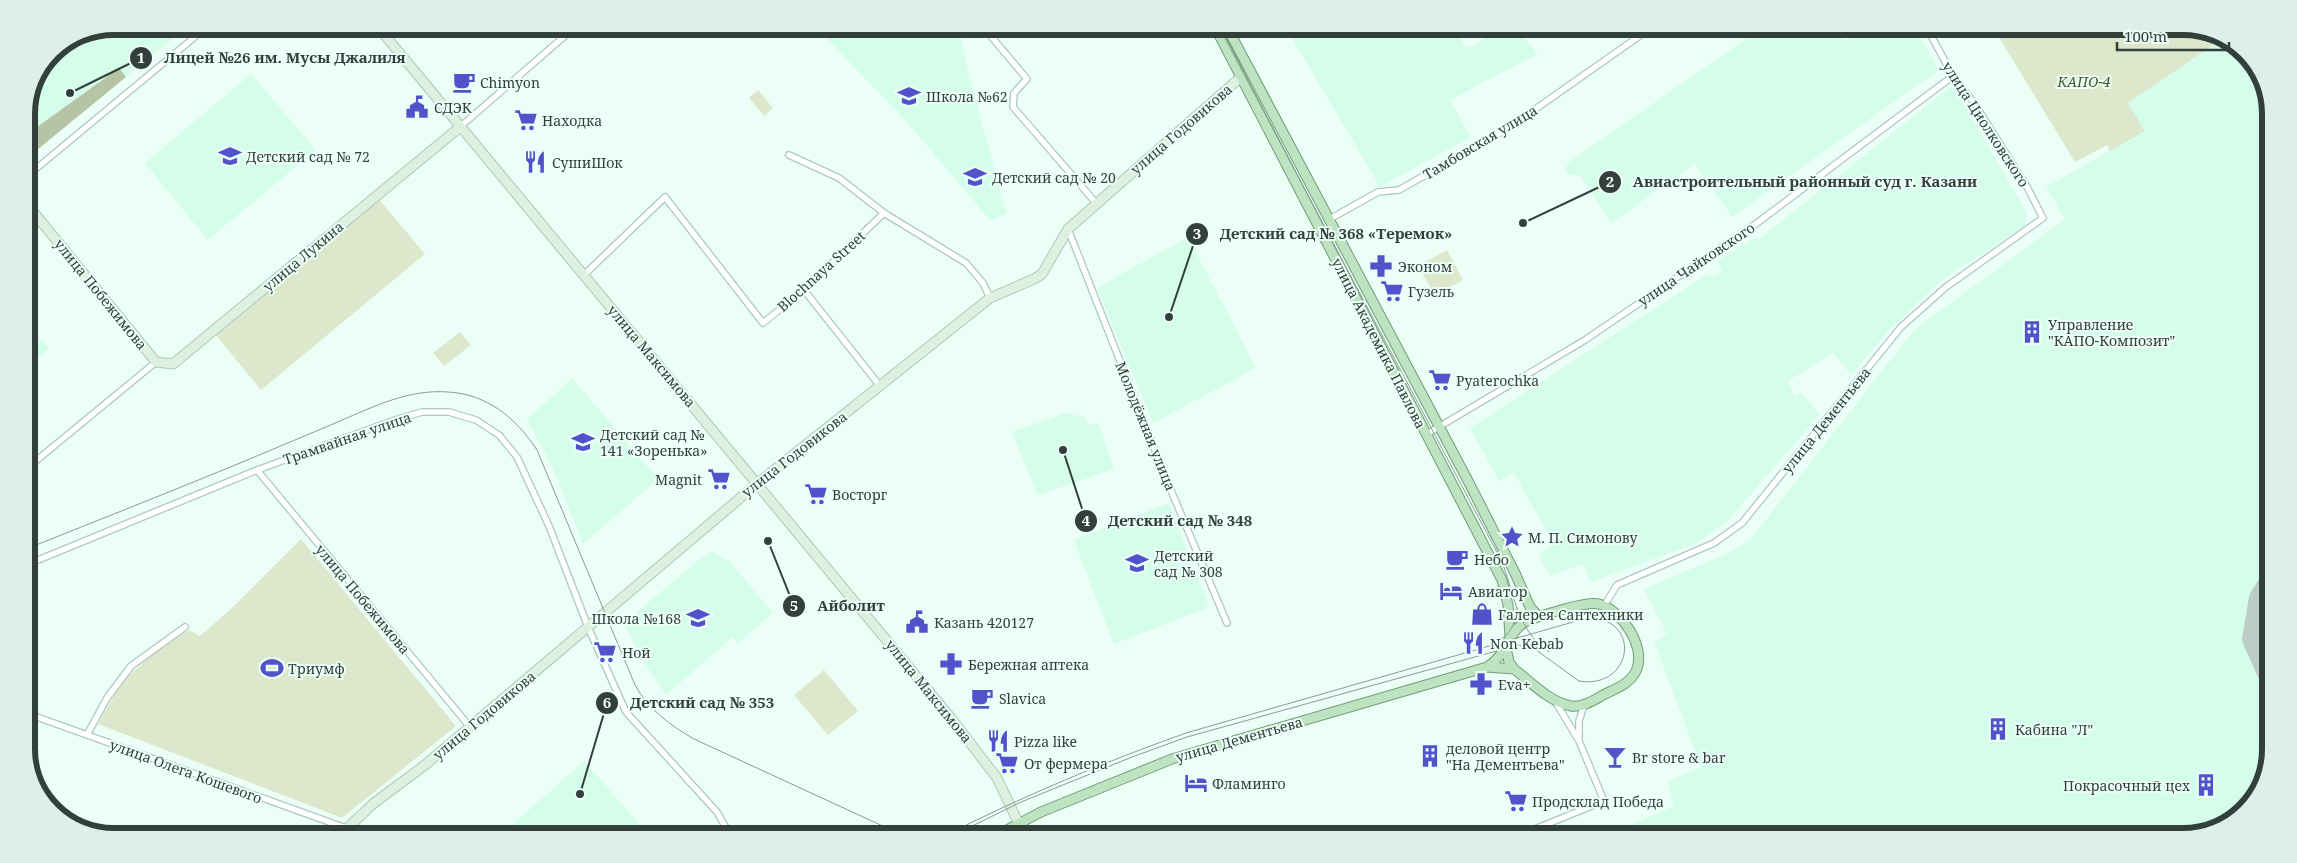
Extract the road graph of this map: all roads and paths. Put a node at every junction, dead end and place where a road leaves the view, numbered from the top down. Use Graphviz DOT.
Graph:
graph roads {
  1 [pos="197,35"];
  2 [pos="385,35"];
  3 [pos="566,35"];
  4 [pos="990,35"];
  5 [pos="1219,35"];
  6 [pos="1231,35"];
  7 [pos="1641,35"];
  8 [pos="1931,35"];
  9 [pos="1954,76"];
  10 [pos="1241,77"];
  11 [pos="460,127"];
  12 [pos="789,156"];
  13 [pos="35,170"];
  14 [pos="1096,203"];
  15 [pos="884,213"];
  16 [pos="35,214"];
  17 [pos="2043,218"];
  18 [pos="1328,220"];
  19 [pos="1068,229"];
  20 [pos="584,275"];
  21 [pos="804,290"];
  22 [pos="990,298"];
  23 [pos="156,362"];
  24 [pos="880,386"];
  25 [pos="1440,427"];
  26 [pos="1427,434"];
  27 [pos="35,462"];
  28 [pos="257,470"];
  29 [pos="758,483"];
  30 [pos="35,562"];
  31 [pos="1604,606"];
  32 [pos="1539,617"];
  33 [pos="1227,623"];
  34 [pos="185,627"];
  35 [pos="588,627"];
  36 [pos="1510,637"];
  37 [pos="1506,648"];
  38 [pos="1487,667"];
  39 [pos="1514,668"];
  40 [pos="1555,700"];
  41 [pos="1584,705"];
  42 [pos="35,716"];
  43 [pos="470,727"];
  44 [pos="87,735"];
  45 [pos="1580,741"];
  46 [pos="1019,824"];
  47 [pos="339,828"];
  48 [pos="346,828"];
  49 [pos="726,828"];
  50 [pos="1011,828"];
  51 [pos="1021,828"];
  52 [pos="1537,828"];
  1 -- 13 [label="street"];
  2 -- 11 [label="street, улица Максимова"];
  3 -- 11 [label="street, улица Лукина"];
  4 -- 14 [label="street"];
  5 -- 10 [label="main road, улица Академика Павлова"];
  6 -- 18 [label="main road, улица Академика Павлова"];
  7 -- 18 [label="street, Тамбовская улица"];
  8 -- 9 [label="street, улица Циолковского"];
  9 -- 17 [label="street, улица Циолковского"];
  9 -- 25 [label="street, улица Чайковского"];
  10 -- 14 [label="street, улица Годовикова"];
  10 -- 26 [label="main road, улица Академика Павлова"];
  11 -- 20 [label="street, улица Максимова"];
  11 -- 23 [label="street, улица Лукина"];
  12 -- 15 [label="street"];
  14 -- 19 [label="street, улица Годовикова"];
  15 -- 21 [label="street, Blochnaya Street"];
  15 -- 22 [label="street"];
  16 -- 23 [label="street, улица Побежимова"];
  17 -- 31 [label="street, улица Дементьева"];
  18 -- 25 [label="main road, улица Академика Павлова"];
  19 -- 22 [label="street, улица Годовикова"];
  19 -- 33 [label="street, Молодёжная улица"];
  20 -- 21 [label="street, Blochnaya Street"];
  20 -- 29 [label="street, улица Максимова"];
  21 -- 24 [label="street"];
  22 -- 24 [label="street, улица Годовикова"];
  23 -- 27 [label="street"];
  24 -- 29 [label="street, улица Годовикова"];
  25 -- 26 [label="street, улица Чайковского"];
  25 -- 32 [label="main road, улица Академика Павлова"];
  26 -- 36 [label="main road, улица Академика Павлова"];
  28 -- 30 [label="street, Трамвайная улица"];
  28 -- 35 [label="street, Трамвайная улица"];
  28 -- 43 [label="street, улица Побежимова"];
  29 -- 35 [label="street, улица Годовикова"];
  29 -- 46 [label="street, улица Максимова"];
  31 -- 32 [label="main road"];
  31 -- 41 [label="main road"];
  32 -- 36 [label="main road"];
  34 -- 44 [label="street"];
  35 -- 43 [label="street, улица Годовикова"];
  35 -- 49 [label="street, Трамвайная улица"];
  36 -- 37 [label="main road, улица Дементьева"];
  37 -- 38 [label="main road, улица Дементьева"];
  37 -- 39 [label="main road"];
  38 -- 39 [label="main road, улица Дементьева"];
  38 -- 46 [label="main road, улица Дементьева"];
  39 -- 40 [label="main road"];
  40 -- 41 [label="main road"];
  40 -- 45 [label="street"];
  41 -- 45 [label="street"];
  42 -- 44 [label="street, улица Олега Кошевого"];
  43 -- 48 [label="street, улица Годовикова"];
  44 -- 47 [label="street, улица Олега Кошевого"];
  45 -- 52 [label="street"];
  46 -- 50 [label="main road, улица Дементьева"];
  46 -- 51 [label="main road, улица Максимова"];
}
